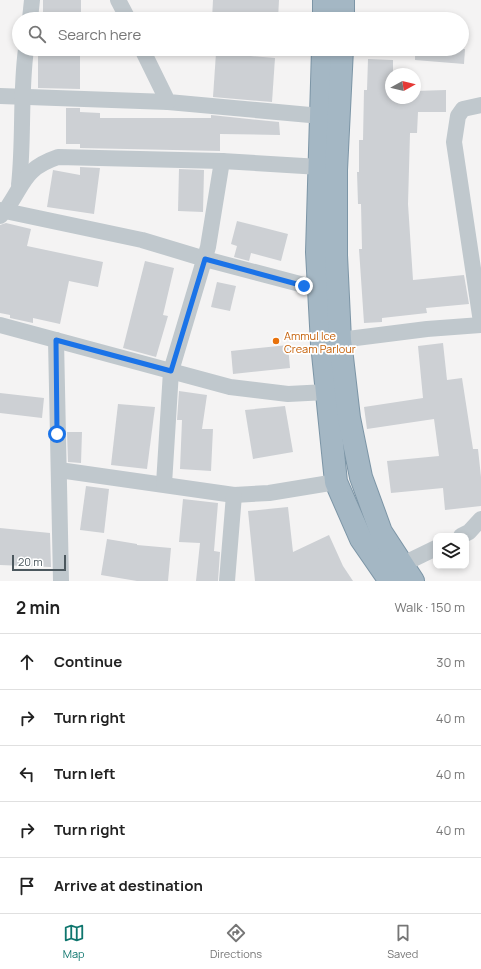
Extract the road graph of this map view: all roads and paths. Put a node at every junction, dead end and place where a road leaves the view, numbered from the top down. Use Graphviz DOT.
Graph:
graph roads {
  1 [pos="32,0"];
  2 [pos="118,0"];
  3 [pos="324,0"];
  4 [pos="344,0"];
  5 [pos="31,12"];
  6 [pos="124,12"];
  7 [pos="324,12"];
  8 [pos="343,12"];
  9 [pos="25,56"];
  10 [pos="145,56"];
  11 [pos="323,56"];
  12 [pos="342,56"];
  13 [pos="0,96"];
  14 [pos="22,96"];
  15 [pos="168,102"];
  16 [pos="481,105"];
  17 [pos="321,116"];
  18 [pos="222,161"];
  19 [pos="320,167"];
  20 [pos="19,189"];
  21 [pos="2,212"];
  22 [pos="205,259"];
  23 [pos="319,289"];
  24 [pos="481,324"];
  25 [pos="0,325"];
  26 [pos="56,340"];
  27 [pos="340,340"];
  28 [pos="171,371"];
  29 [pos="326,392"];
  30 [pos="59,470"];
  31 [pos="336,482"];
  32 [pos="164,484"];
  33 [pos="234,495"];
  34 [pos="481,519"];
  35 [pos="467,533"];
  36 [pos="433,550"];
  37 [pos="401,576"];
  38 [pos="61,581"];
  39 [pos="227,581"];
  1 -- 5 [label="street"];
  2 -- 6 [label="street"];
  3 -- 7 [label="highway"];
  4 -- 8 [label="highway"];
  9 -- 14 [label="street"];
  10 -- 15 [label="street"];
  11 -- 17 [label="highway"];
  12 -- 27 [label="highway"];
  13 -- 14 [label="street"];
  14 -- 15 [label="street"];
  14 -- 20 [label="street"];
  15 -- 17 [label="street"];
  16 -- 24 [label="street"];
  17 -- 19 [label="highway"];
  18 -- 19 [label="street"];
  18 -- 20 [label="street"];
  18 -- 22 [label="street"];
  19 -- 23 [label="highway"];
  20 -- 21 [label="street"];
  21 -- 22 [label="street"];
  22 -- 23 [label="street"];
  22 -- 28 [label="street"];
  23 -- 29 [label="highway"];
  24 -- 27 [label="street"];
  25 -- 26 [label="street"];
  26 -- 28 [label="street"];
  26 -- 30 [label="street"];
  27 -- 37 [label="highway"];
  28 -- 29 [label="street"];
  28 -- 32 [label="street"];
  29 -- 31 [label="highway"];
  30 -- 32 [label="street"];
  30 -- 38 [label="street"];
  31 -- 33 [label="street"];
  31 -- 37 [label="highway"];
  32 -- 33 [label="street"];
  33 -- 39 [label="street"];
  34 -- 35 [label="street"];
  36 -- 37 [label="street"];
}
